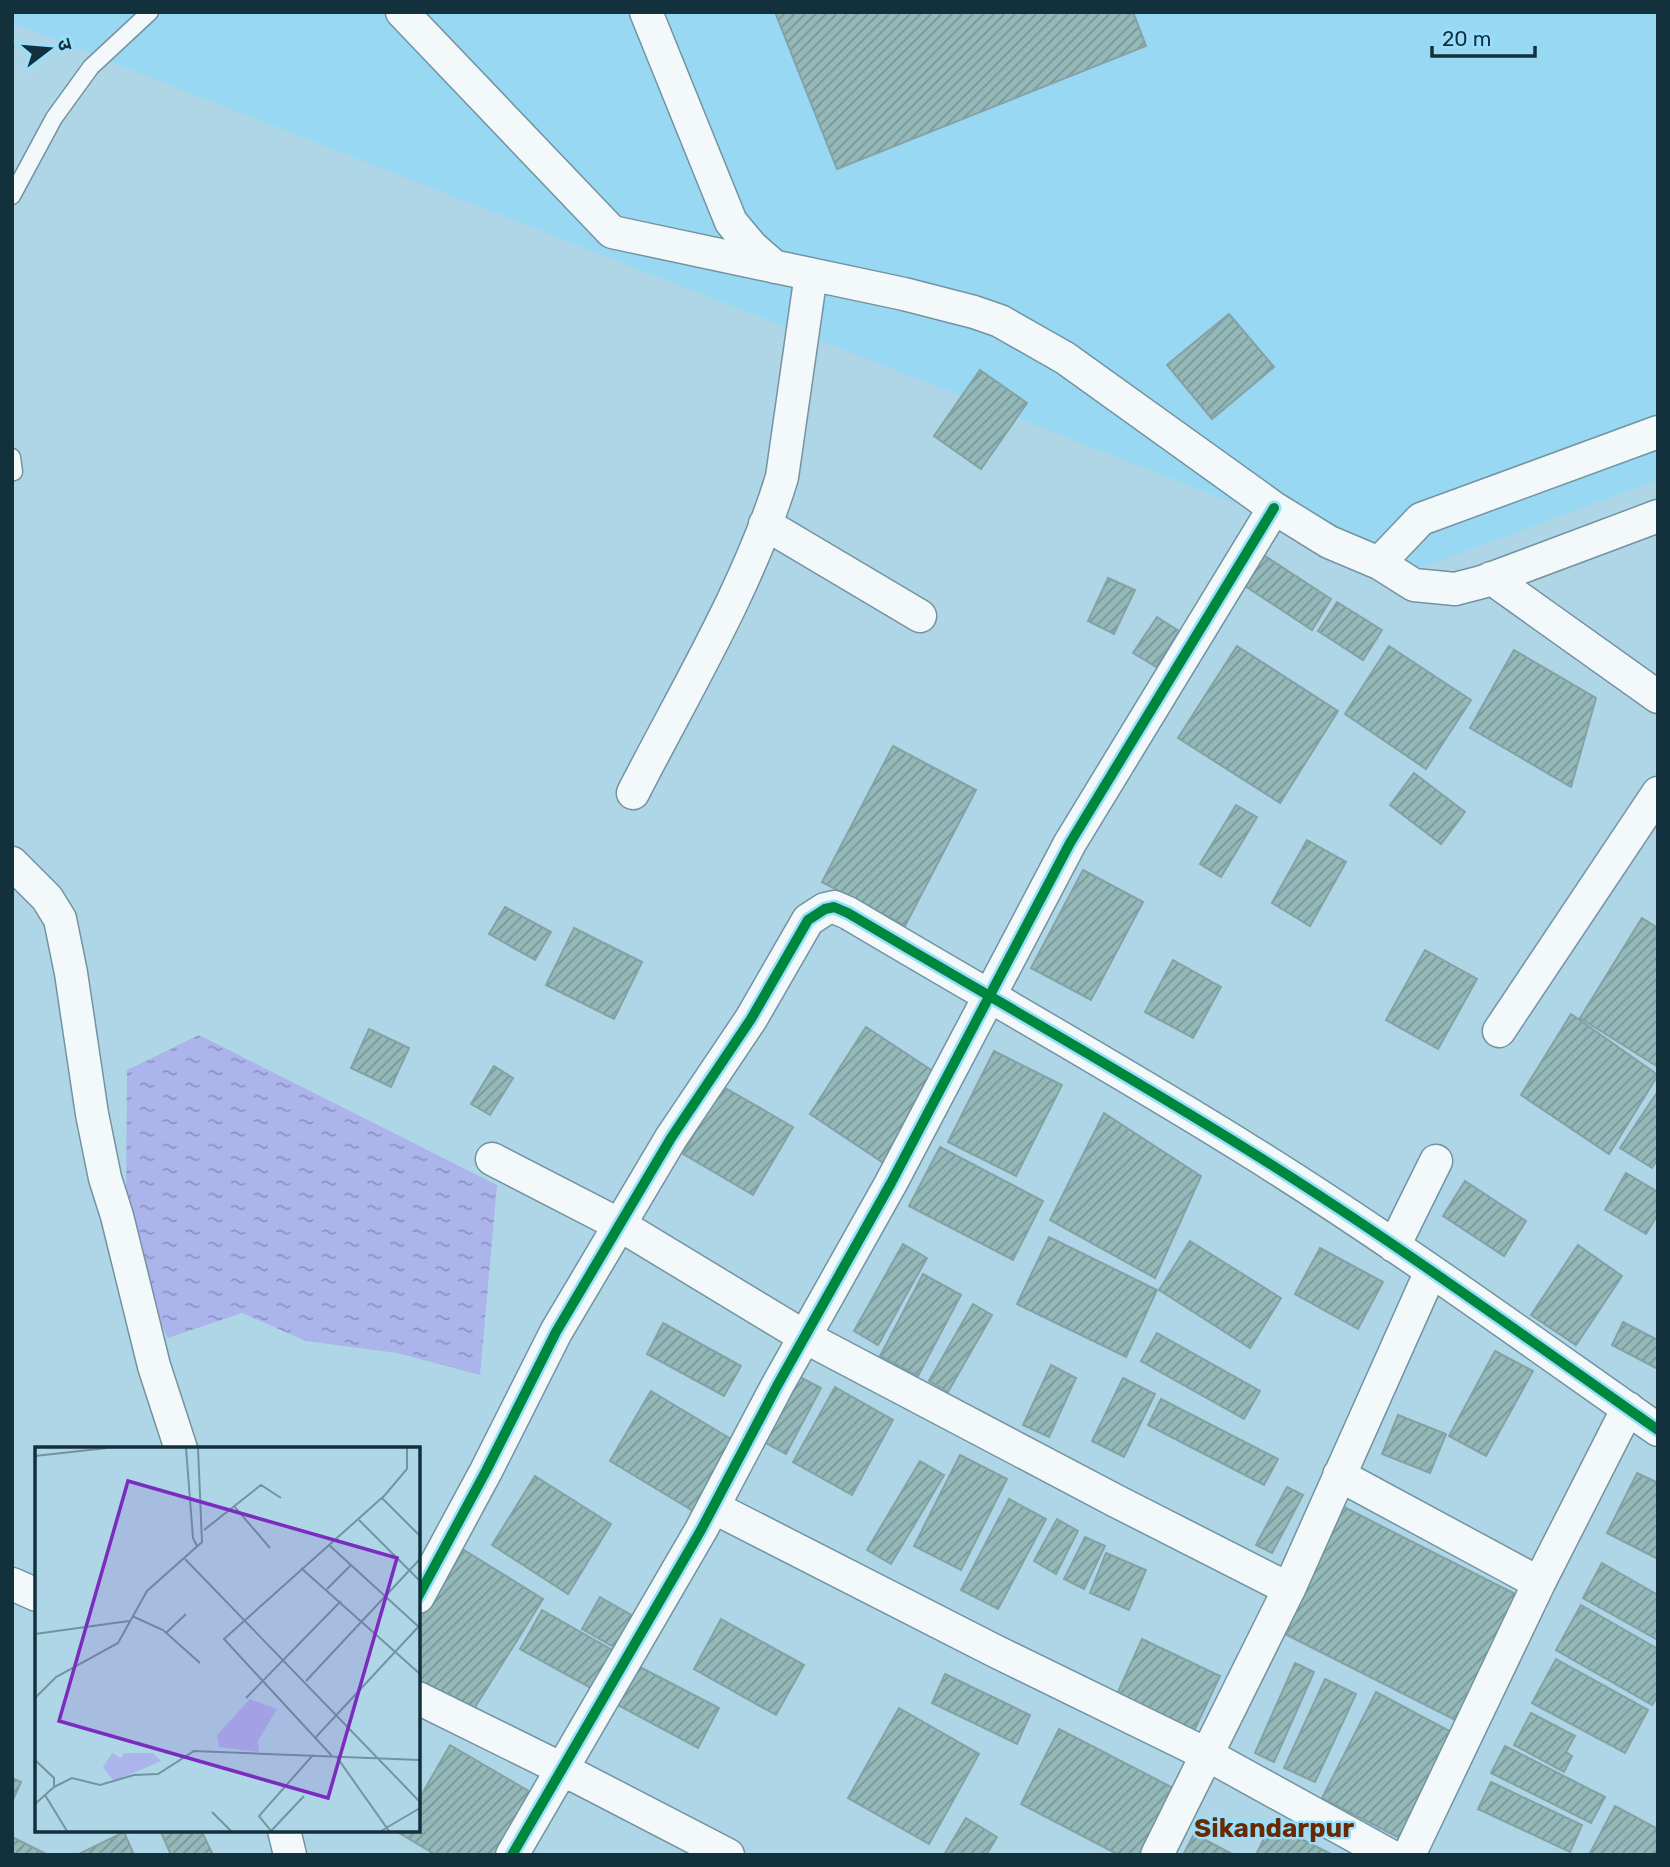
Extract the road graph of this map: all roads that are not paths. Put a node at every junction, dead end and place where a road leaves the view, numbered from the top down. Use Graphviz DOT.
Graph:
graph roads {
  1 [pos="150,12"];
  2 [pos="402,12"];
  3 [pos="646,12"];
  4 [pos="12,196"];
  5 [pos="775,267"];
  6 [pos="811,275"];
  7 [pos="1658,432"];
  8 [pos="1274,508"];
  9 [pos="1658,516"];
  10 [pos="765,524"];
  11 [pos="1379,563"];
  12 [pos="1491,578"];
  13 [pos="920,616"];
  14 [pos="1658,697"];
  15 [pos="633,793"];
  16 [pos="1658,793"];
  17 [pos="12,863"];
  18 [pos="989,997"];
  19 [pos="1499,1031"];
  20 [pos="492,1159"];
  21 [pos="1436,1160"];
  22 [pos="620,1225"];
  23 [pos="1394,1246"];
  24 [pos="1431,1271"];
  25 [pos="805,1337"];
  26 [pos="1628,1408"];
  27 [pos="1658,1430"];
  28 [pos="180,1447"];
  29 [pos="1339,1475"];
  30 [pos="713,1507"];
  31 [pos="1539,1583"];
  32 [pos="12,1584"];
  33 [pos="1289,1589"];
  34 [pos="420,1593"];
  35 [pos="35,1594"];
  36 [pos="420,1700"];
  37 [pos="1206,1754"];
  38 [pos="562,1769"];
  39 [pos="512,1855"];
  40 [pos="728,1855"];
  41 [pos="1157,1855"];
  42 [pos="1389,1855"];
  43 [pos="1409,1855"];
  1 -- 4 [label="lane"];
  2 -- 5 [label="street"];
  3 -- 5 [label="street"];
  5 -- 6 [label="street"];
  6 -- 8 [label="street"];
  6 -- 10 [label="street"];
  7 -- 11 [label="street"];
  8 -- 11 [label="street"];
  8 -- 18 [label="street"];
  9 -- 12 [label="street"];
  10 -- 13 [label="street"];
  10 -- 15 [label="street"];
  11 -- 12 [label="street"];
  12 -- 14 [label="street"];
  16 -- 19 [label="street"];
  17 -- 28 [label="street"];
  18 -- 22 [label="street"];
  18 -- 23 [label="street"];
  18 -- 25 [label="street"];
  20 -- 22 [label="street"];
  21 -- 23 [label="street"];
  22 -- 25 [label="street"];
  22 -- 34 [label="street"];
  23 -- 24 [label="street"];
  24 -- 26 [label="street"];
  24 -- 29 [label="street"];
  25 -- 30 [label="street"];
  25 -- 33 [label="street"];
  26 -- 27 [label="street"];
  26 -- 31 [label="street"];
  29 -- 31 [label="street"];
  29 -- 33 [label="street"];
  30 -- 37 [label="street"];
  30 -- 38 [label="street"];
  31 -- 43 [label="street"];
  32 -- 35 [label="street"];
  33 -- 37 [label="street"];
  36 -- 38 [label="street"];
  37 -- 41 [label="street"];
  37 -- 42 [label="street"];
  38 -- 39 [label="street"];
  38 -- 40 [label="street"];
}
